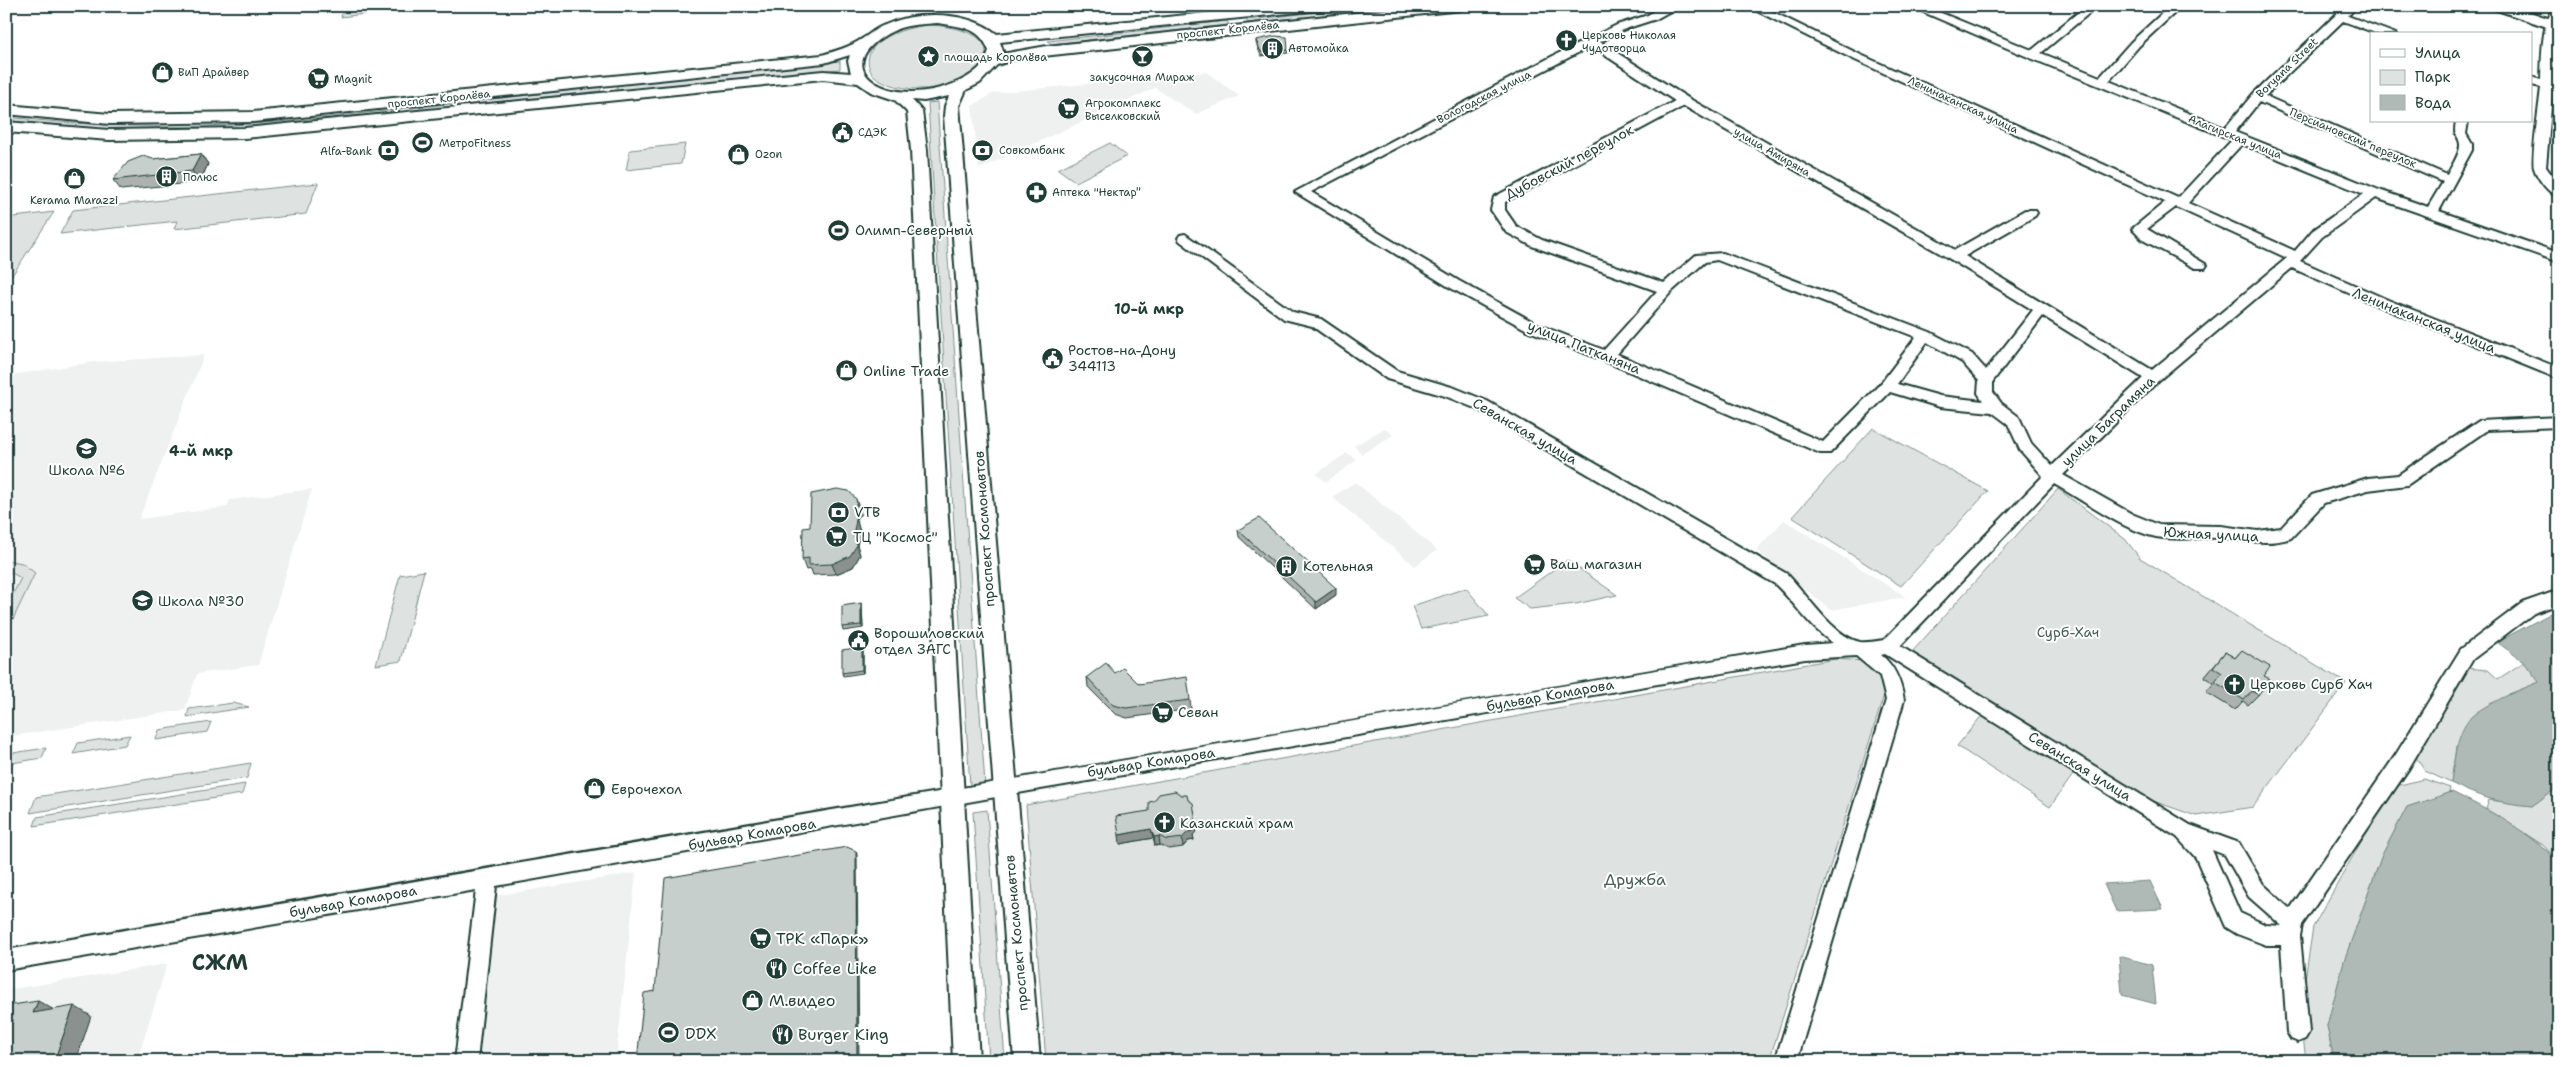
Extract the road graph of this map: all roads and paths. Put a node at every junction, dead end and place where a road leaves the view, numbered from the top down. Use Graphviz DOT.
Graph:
graph roads {
  1 [pos="909,6"];
  2 [pos="942,6"];
  3 [pos="1320,6"];
  4 [pos="1462,6"];
  5 [pos="1667,6"];
  6 [pos="1752,6"];
  7 [pos="1914,6"];
  8 [pos="2093,6"];
  9 [pos="2177,6"];
  10 [pos="2352,6"];
  11 [pos="2500,6"];
  12 [pos="2517,6"];
  13 [pos="1243,14"];
  14 [pos="2341,17"];
  15 [pos="954,20"];
  16 [pos="2557,20"];
  17 [pos="897,25"];
  18 [pos="1249,28"];
  19 [pos="2384,32"];
  20 [pos="992,39"];
  21 [pos="867,42"];
  22 [pos="1592,42"];
  23 [pos="2032,55"];
  24 [pos="995,60"];
  25 [pos="862,80"];
  26 [pos="2532,81"];
  27 [pos="2102,82"];
  28 [pos="602,83"];
  29 [pos="2548,85"];
  30 [pos="960,88"];
  31 [pos="900,96"];
  32 [pos="2257,97"];
  33 [pos="600,98"];
  34 [pos="416,101"];
  35 [pos="1684,101"];
  36 [pos="6,109"];
  37 [pos="411,117"];
  38 [pos="2462,122"];
  39 [pos="6,127"];
  40 [pos="2233,136"];
  41 [pos="2449,180"];
  42 [pos="1301,192"];
  43 [pos="2374,193"];
  44 [pos="2559,193"];
  45 [pos="2177,203"];
  46 [pos="2030,213"];
  47 [pos="2431,213"];
  48 [pos="1185,238"];
  49 [pos="1955,256"];
  50 [pos="2559,258"];
  51 [pos="2294,260"];
  52 [pos="2200,265"];
  53 [pos="1666,289"];
  54 [pos="2040,310"];
  55 [pos="1925,335"];
  56 [pos="1607,356"];
  57 [pos="2559,374"];
  58 [pos="2153,377"];
  59 [pos="1986,380"];
  60 [pos="1887,386"];
  61 [pos="1996,407"];
  62 [pos="2559,422"];
  63 [pos="2052,476"];
  64 [pos="2559,597"];
  65 [pos="1888,646"];
  66 [pos="1852,647"];
  67 [pos="1004,788"];
  68 [pos="951,799"];
  69 [pos="2184,831"];
  70 [pos="487,878"];
  71 [pos="2234,920"];
  72 [pos="2291,929"];
  73 [pos="6,960"];
  74 [pos="2298,1032"];
  75 [pos="466,1061"];
  76 [pos="966,1061"];
  77 [pos="1027,1061"];
  78 [pos="1786,1061"];
  1 -- 17 [label="main road"];
  2 -- 15 [label="main road"];
  3 -- 13 [label="main road, проспект Королёва"];
  4 -- 18 [label="main road, проспект Королёва"];
  5 -- 22 [label="street, Вологодская улица"];
  6 -- 45 [label="street, Ленинаканская улица"];
  7 -- 23 [label="street, Алагирская улица"];
  8 -- 23 [label="street"];
  9 -- 27 [label="street"];
  10 -- 14 [label="street, Boryana Street"];
  11 -- 16 [label="main road"];
  12 -- 16 [label="main road"];
  13 -- 18 [label="main road"];
  13 -- 20 [label="main road, проспект Королёва"];
  14 -- 19 [label="street"];
  14 -- 32 [label="street, Boryana Street"];
  15 -- 17 [label="main road"];
  15 -- 20 [label="main road"];
  16 -- 29 [label="street"];
  17 -- 21 [label="main road"];
  18 -- 24 [label="main road, проспект Королёва"];
  20 -- 24 [label="main road"];
  21 -- 25 [label="main road"];
  21 -- 28 [label="main road, проспект Королёва"];
  22 -- 35 [label="street, улица Амиряна"];
  22 -- 42 [label="street, Вологодская улица"];
  23 -- 27 [label="street, Алагирская улица"];
  24 -- 30 [label="main road"];
  25 -- 31 [label="main road"];
  25 -- 33 [label="main road, проспект Королёва"];
  26 -- 29 [label="street"];
  27 -- 40 [label="street, Алагирская улица"];
  28 -- 33 [label="main road"];
  28 -- 34 [label="main road, проспект Королёва"];
  29 -- 44 [label="street"];
  30 -- 31 [label="main road"];
  30 -- 67 [label="main road, проспект Космонавтов"];
  31 -- 68 [label="main road"];
  32 -- 40 [label="street, Boryana Street"];
  32 -- 41 [label="street, Персиановский переулок"];
  33 -- 37 [label="main road, проспект Королёва"];
  34 -- 36 [label="main road, проспект Королёва"];
  34 -- 37 [label="main road"];
  35 -- 49 [label="street, улица Амиряна"];
  35 -- 53 [label="street, Дубовский переулок"];
  37 -- 39 [label="main road, проспект Королёва"];
  38 -- 41 [label="street"];
  40 -- 43 [label="street, Алагирская улица"];
  40 -- 45 [label="street, Boryana Street"];
  41 -- 47 [label="street"];
  42 -- 56 [label="street, улица Патканяна"];
  43 -- 47 [label="street, Алагирская улица"];
  43 -- 51 [label="street, улица Баграмяна"];
  45 -- 51 [label="street, Ленинаканская улица"];
  45 -- 52 [label="street"];
  46 -- 49 [label="street"];
  47 -- 50 [label="street, Алагирская улица"];
  48 -- 66 [label="street, Севанская улица"];
  49 -- 54 [label="street, улица Амиряна"];
  51 -- 57 [label="street, Ленинаканская улица"];
  51 -- 58 [label="street, улица Баграмяна"];
  53 -- 55 [label="street"];
  53 -- 56 [label="street"];
  54 -- 58 [label="street, улица Амиряна"];
  54 -- 59 [label="street"];
  55 -- 59 [label="street"];
  55 -- 60 [label="street"];
  56 -- 60 [label="street, улица Патканяна"];
  58 -- 63 [label="street, улица Баграмяна"];
  59 -- 61 [label="street"];
  60 -- 61 [label="street"];
  61 -- 63 [label="street, Южная улица"];
  62 -- 63 [label="street, Южная улица"];
  63 -- 65 [label="street, улица Баграмяна"];
  64 -- 72 [label="street"];
  65 -- 66 [label="street"];
  65 -- 69 [label="street, Севанская улица"];
  66 -- 67 [label="street, бульвар Комарова"];
  66 -- 78 [label="street"];
  67 -- 68 [label="street, бульвар Комарова"];
  67 -- 77 [label="main road, проспект Космонавтов"];
  68 -- 70 [label="street, бульвар Комарова"];
  68 -- 76 [label="main road"];
  69 -- 71 [label="street, Севанская улица"];
  69 -- 72 [label="street"];
  70 -- 73 [label="street, бульвар Комарова"];
  70 -- 75 [label="street"];
  71 -- 72 [label="street"];
  72 -- 74 [label="street"];
}
